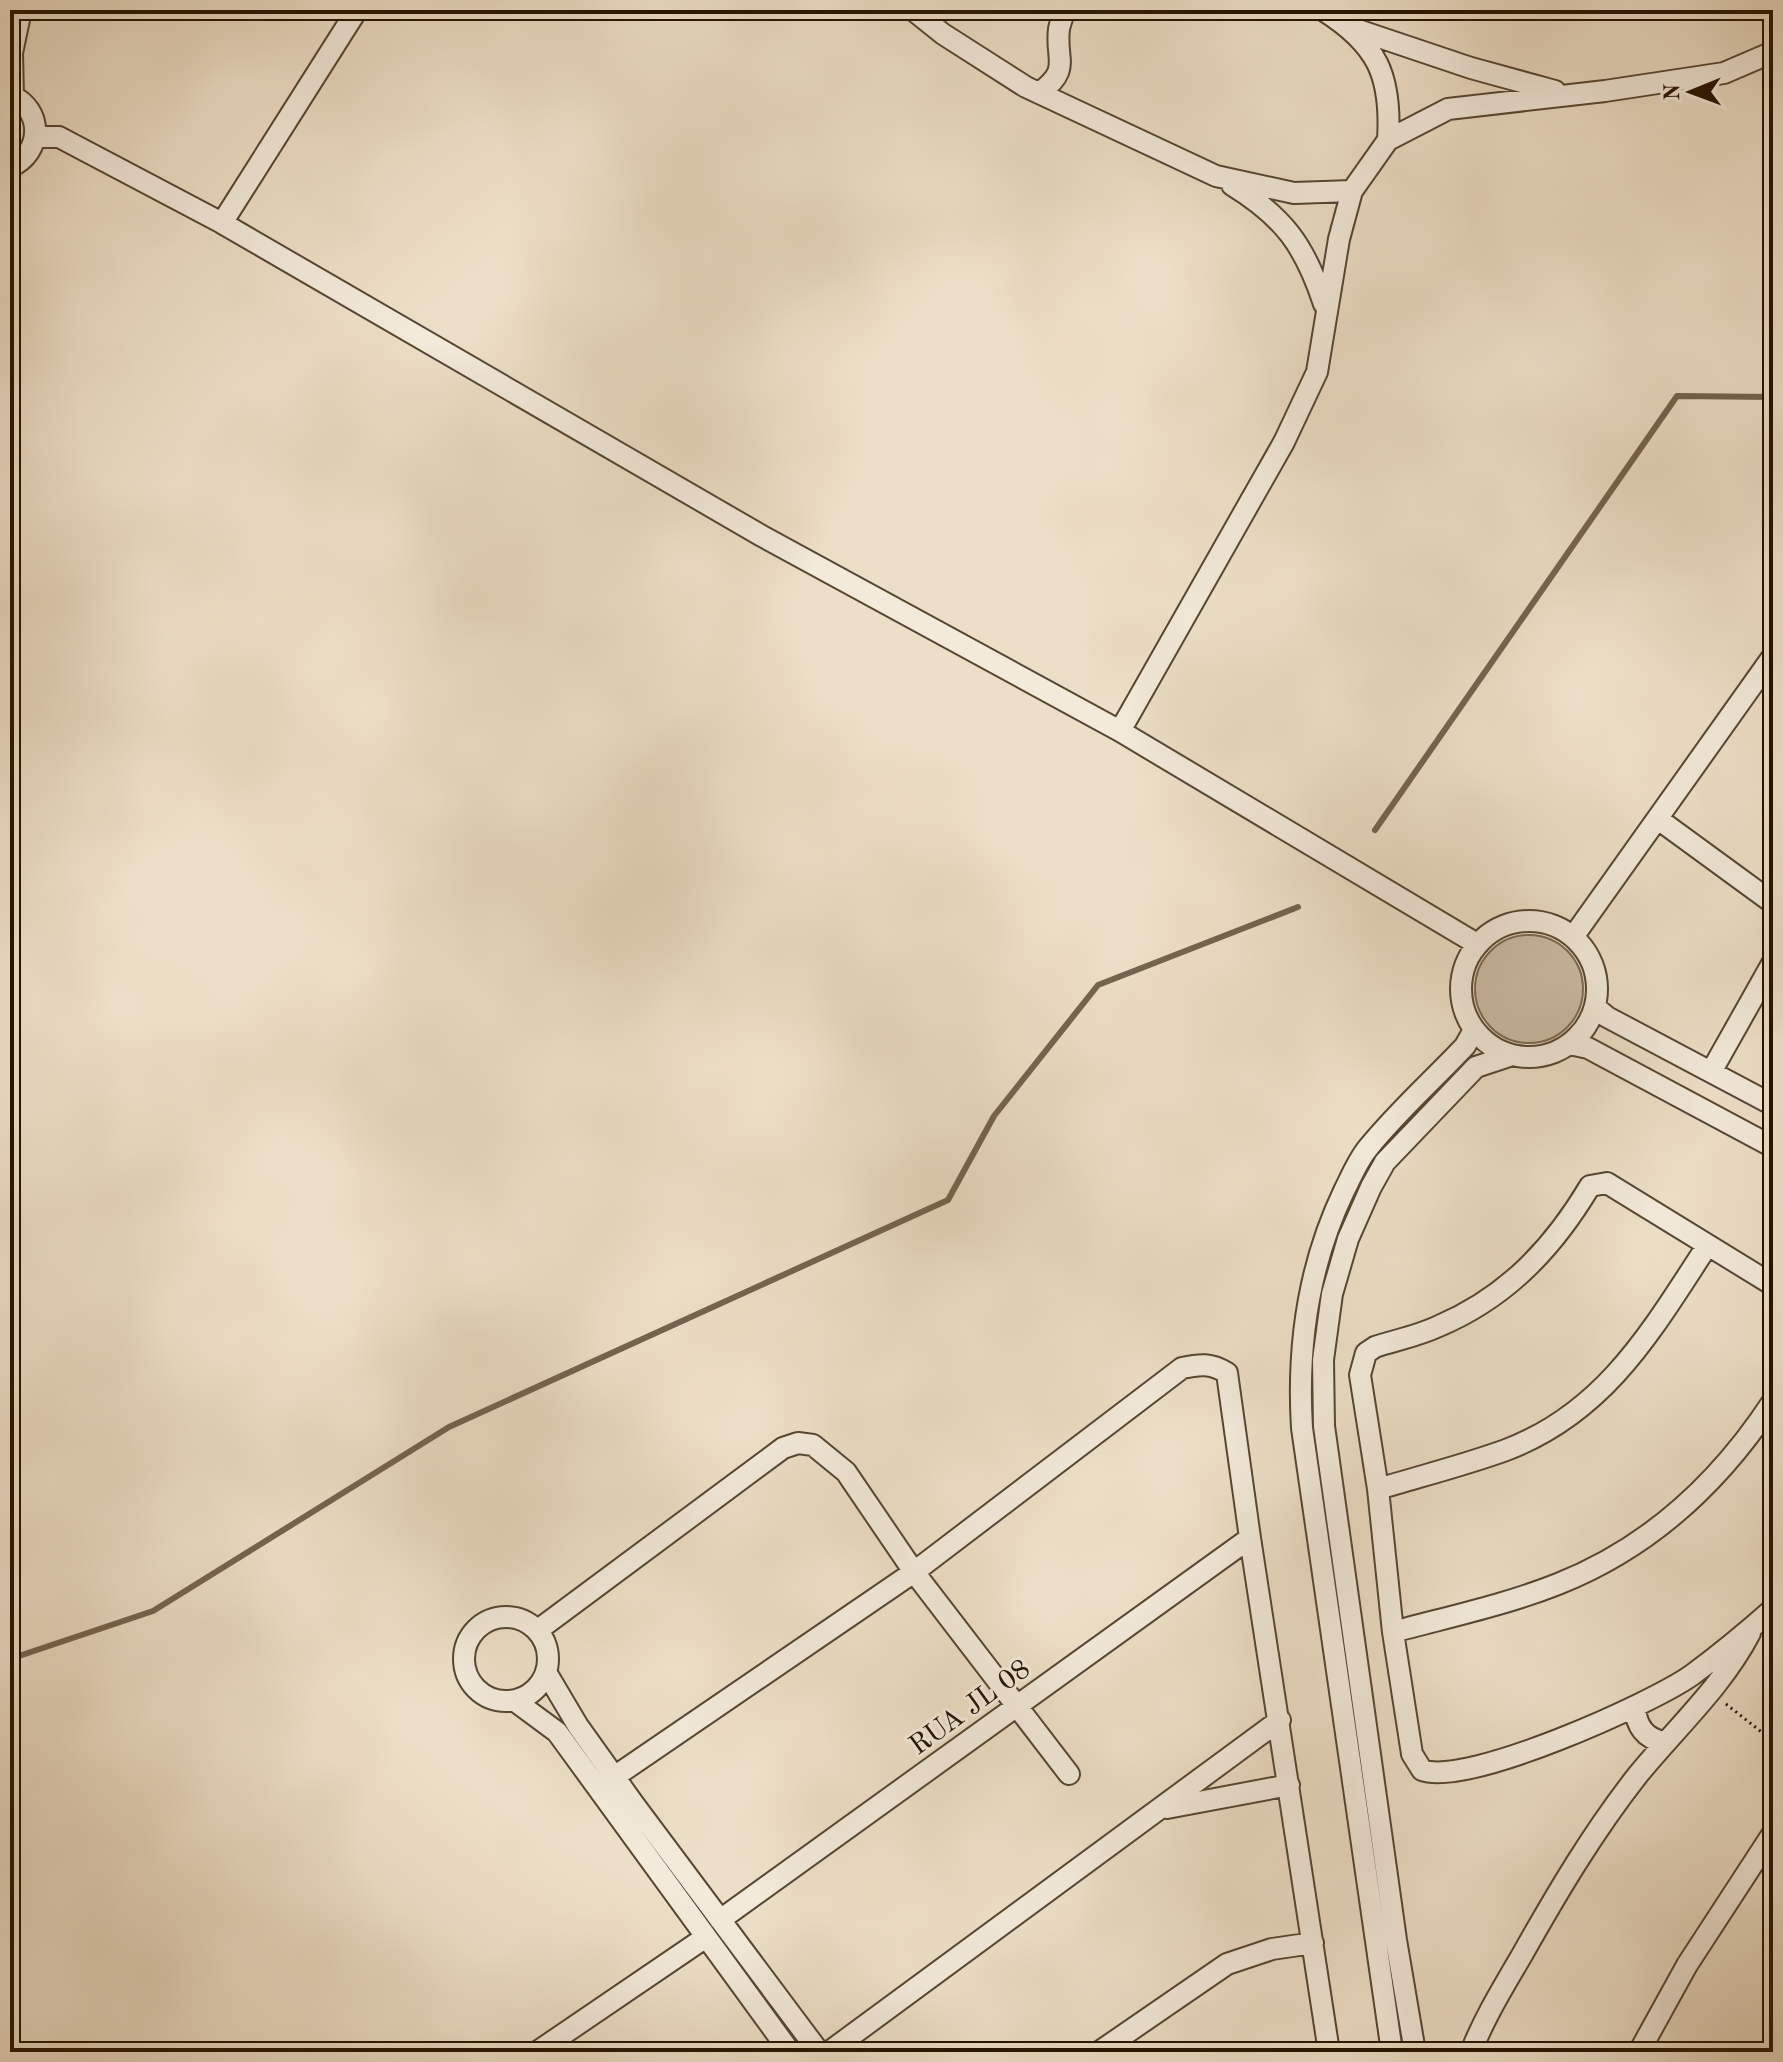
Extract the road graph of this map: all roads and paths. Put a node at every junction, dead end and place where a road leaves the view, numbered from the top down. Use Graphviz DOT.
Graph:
graph roads {
  1 [pos="21,10"];
  2 [pos="357,10"];
  3 [pos="913,10"];
  4 [pos="1065,10"];
  5 [pos="1323,10"];
  6 [pos="1352,28"];
  7 [pos="1773,52"];
  8 [pos="1039,93"];
  9 [pos="12,95"];
  10 [pos="1567,95"];
  11 [pos="36,137"];
  12 [pos="1388,140"];
  13 [pos="10,167"];
  14 [pos="1216,176"];
  15 [pos="1352,191"];
  16 [pos="222,223"];
  17 [pos="1326,308"];
  18 [pos="1773,656"];
  19 [pos="1120,731"];
  20 [pos="1658,819"];
  21 [pos="1773,903"];
  22 [pos="1573,937"];
  23 [pos="1477,944"];
  24 [pos="1773,962"];
  25 [pos="1595,1007"];
  26 [pos="1474,1030"];
  27 [pos="1570,1044"];
  28 [pos="1512,1055"];
  29 [pos="1711,1072"];
  30 [pos="1773,1105"];
  31 [pos="1773,1147"];
  32 [pos="1707,1246"];
  33 [pos="1773,1285"];
  34 [pos="1773,1401"];
  35 [pos="1378,1489"];
  36 [pos="1250,1538"];
  37 [pos="914,1572"];
  38 [pos="1773,1609"];
  39 [pos="1753,1626"];
  40 [pos="538,1630"];
  41 [pos="1393,1632"];
  42 [pos="546,1672"];
  43 [pos="1690,1676"];
  44 [pos="1710,1692"];
  45 [pos="515,1701"];
  46 [pos="1018,1705"];
  47 [pos="1635,1707"];
  48 [pos="1280,1720"];
  49 [pos="1773,1741"];
  50 [pos="1664,1742"];
  51 [pos="1069,1774"];
  52 [pos="614,1777"];
  53 [pos="1289,1785"];
  54 [pos="1159,1809"];
  55 [pos="1773,1833"];
  56 [pos="720,1920"];
  57 [pos="706,1937"];
  58 [pos="1313,1943"];
  59 [pos="775,1993"];
  60 [pos="758,2007"];
  61 [pos="537,2052"];
  62 [pos="790,2052"];
  63 [pos="819,2052"];
  64 [pos="829,2052"];
  65 [pos="1099,2052"];
  66 [pos="1329,2052"];
  67 [pos="1392,2052"];
  68 [pos="1415,2052"];
  69 [pos="1471,2052"];
  70 [pos="1639,2052"];
  1 -- 9 [label="street"];
  2 -- 16 [label="street"];
  3 -- 8 [label="street"];
  4 -- 8 [label="street"];
  5 -- 6 [label="street"];
  6 -- 10 [label="street"];
  6 -- 12 [label="street"];
  7 -- 10 [label="street"];
  8 -- 14 [label="street"];
  9 -- 11 [label="street"];
  10 -- 12 [label="street"];
  11 -- 13 [label="street"];
  11 -- 16 [label="street"];
  12 -- 15 [label="street"];
  14 -- 15 [label="street"];
  14 -- 17 [label="street"];
  15 -- 17 [label="street"];
  16 -- 19 [label="street"];
  17 -- 19 [label="street"];
  18 -- 20 [label="street"];
  19 -- 23 [label="street"];
  20 -- 21 [label="street"];
  20 -- 22 [label="street"];
  22 -- 23 [label="street"];
  22 -- 25 [label="street"];
  23 -- 26 [label="street"];
  24 -- 29 [label="street"];
  25 -- 27 [label="street"];
  25 -- 29 [label="street"];
  26 -- 28 [label="street"];
  26 -- 67 [label="street"];
  27 -- 28 [label="street"];
  27 -- 31 [label="street"];
  28 -- 68 [label="street"];
  29 -- 30 [label="street"];
  32 -- 33 [label="street"];
  32 -- 35 [label="street"];
  32 -- 35 [label="street"];
  34 -- 41 [label="street"];
  35 -- 41 [label="street"];
  36 -- 37 [label="street"];
  36 -- 46 [label="street, RUA JL 08"];
  36 -- 48 [label="street"];
  37 -- 40 [label="street"];
  37 -- 46 [label="street"];
  37 -- 52 [label="street"];
  38 -- 39 [label="street"];
  39 -- 43 [label="street"];
  39 -- 44 [label="street"];
  40 -- 42 [label="street"];
  40 -- 45 [label="street"];
  41 -- 47 [label="street"];
  42 -- 45 [label="street"];
  42 -- 52 [label="street"];
  43 -- 44 [label="street"];
  43 -- 47 [label="street"];
  44 -- 49 [label="path"];
  44 -- 50 [label="street"];
  45 -- 57 [label="street"];
  46 -- 51 [label="street"];
  46 -- 56 [label="street, RUA JL 08"];
  47 -- 50 [label="street"];
  48 -- 53 [label="street"];
  48 -- 54 [label="street"];
  50 -- 69 [label="street"];
  52 -- 56 [label="street"];
  53 -- 54 [label="street"];
  53 -- 58 [label="street"];
  54 -- 64 [label="street"];
  55 -- 70 [label="street"];
  56 -- 59 [label="street"];
  57 -- 60 [label="street"];
  57 -- 61 [label="street"];
  58 -- 65 [label="street"];
  58 -- 66 [label="street"];
  59 -- 60 [label="street"];
  59 -- 63 [label="street"];
  60 -- 62 [label="street"];
}
